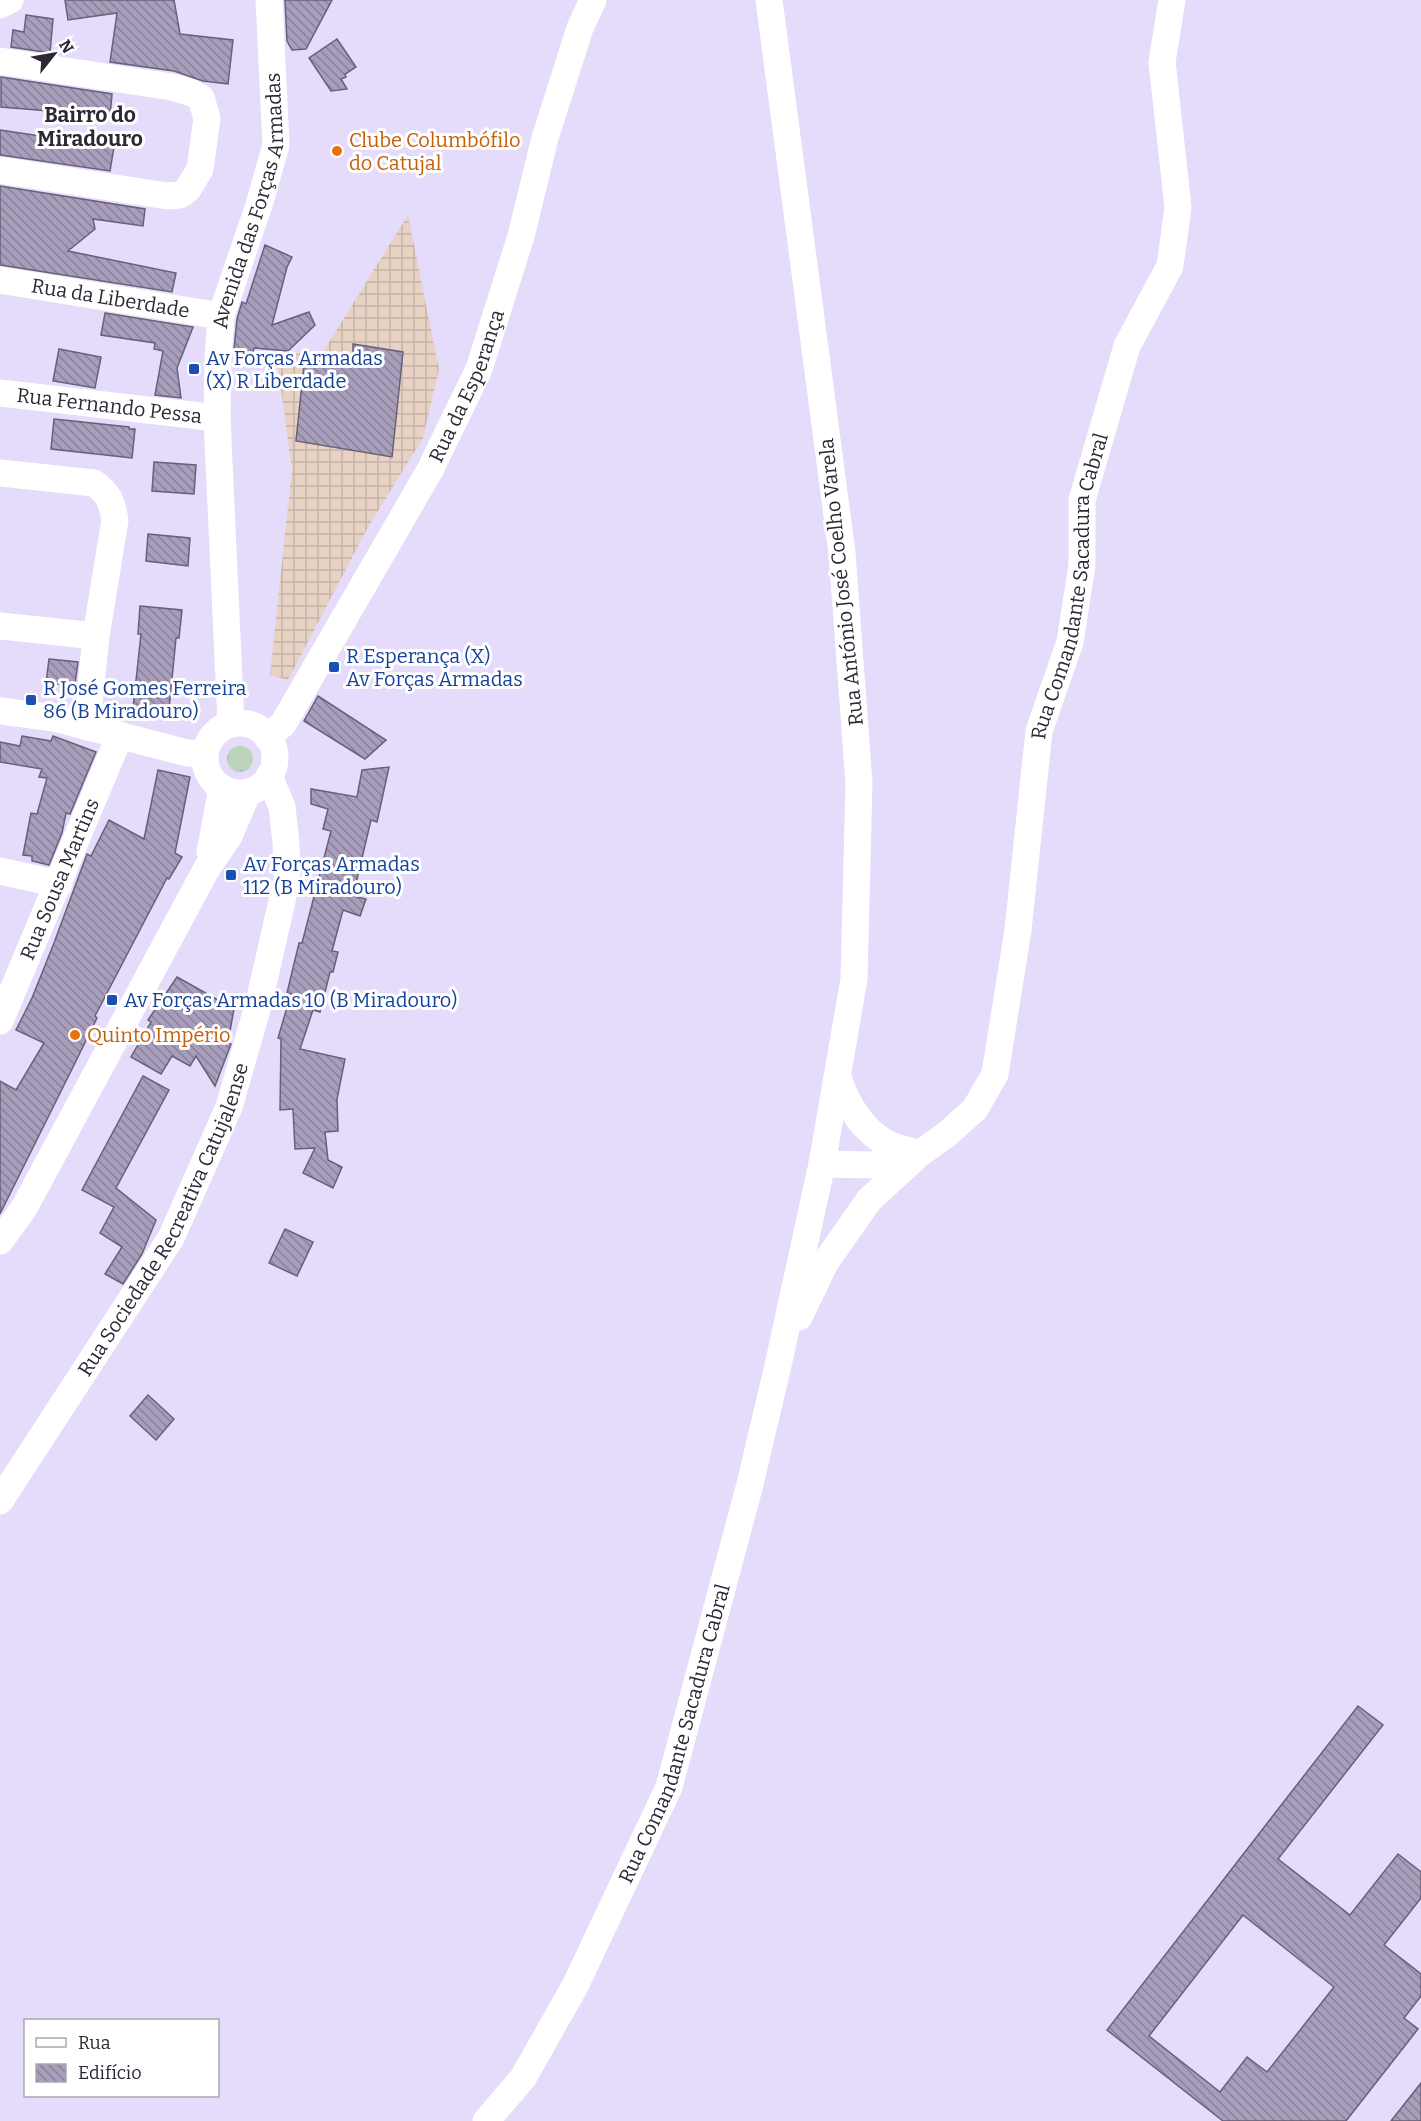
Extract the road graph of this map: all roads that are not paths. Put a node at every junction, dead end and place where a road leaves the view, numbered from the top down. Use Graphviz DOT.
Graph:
graph roads {
  1 [pos="10,0"];
  2 [pos="269,0"];
  3 [pos="593,0"];
  4 [pos="769,0"];
  5 [pos="1172,0"];
  6 [pos="0,5"];
  7 [pos="0,61"];
  8 [pos="0,170"];
  9 [pos="0,280"];
  10 [pos="221,316"];
  11 [pos="0,393"];
  12 [pos="218,418"];
  13 [pos="0,473"];
  14 [pos="0,626"];
  15 [pos="96,636"];
  16 [pos="0,711"];
  17 [pos="231,724"];
  18 [pos="87,726"];
  19 [pos="120,735"];
  20 [pos="267,737"];
  21 [pos="205,754"];
  22 [pos="246,786"];
  23 [pos="0,871"];
  24 [pos="59,884"];
  25 [pos="0,1021"];
  26 [pos="838,1078"];
  27 [pos="919,1154"];
  28 [pos="822,1164"];
  29 [pos="3,1229"];
  30 [pos="777,1370"];
  31 [pos="0,1501"];
  32 [pos="486,2121"];
  1 -- 6 [label="street"];
  2 -- 10 [label="street, Avenida das Forças Armadas"];
  3 -- 20 [label="street, Rua da Esperança"];
  4 -- 26 [label="street, Rua António José Coelho Varela"];
  5 -- 27 [label="street, Rua Comandante Sacadura Cabral"];
  7 -- 8 [label="street"];
  9 -- 10 [label="street, Rua da Liberdade"];
  10 -- 12 [label="street, Avenida das Forças Armadas"];
  11 -- 12 [label="street, Rua Fernando Pessa"];
  12 -- 17 [label="street, Avenida das Forças Armadas"];
  13 -- 15 [label="street"];
  14 -- 15 [label="street"];
  15 -- 18 [label="street"];
  16 -- 18 [label="street"];
  17 -- 20 [label="street"];
  17 -- 21 [label="street"];
  18 -- 19 [label="street"];
  19 -- 21 [label="street"];
  19 -- 24 [label="street, Rua Sousa Martins"];
  20 -- 22 [label="street"];
  21 -- 22 [label="street"];
  22 -- 29 [label="street"];
  22 -- 31 [label="street, Rua Sociedade Recreativa Catujalense"];
  23 -- 24 [label="street"];
  24 -- 25 [label="street, Rua Sousa Martins"];
  26 -- 27 [label="street"];
  26 -- 28 [label="street, Rua António José Coelho Varela"];
  27 -- 28 [label="street, Rua Comandante Sacadura Cabral"];
  27 -- 30 [label="street, Rua Comandante Sacadura Cabral"];
  28 -- 30 [label="street, Rua Comandante Sacadura Cabral"];
  30 -- 32 [label="street, Rua Comandante Sacadura Cabral"];
}
